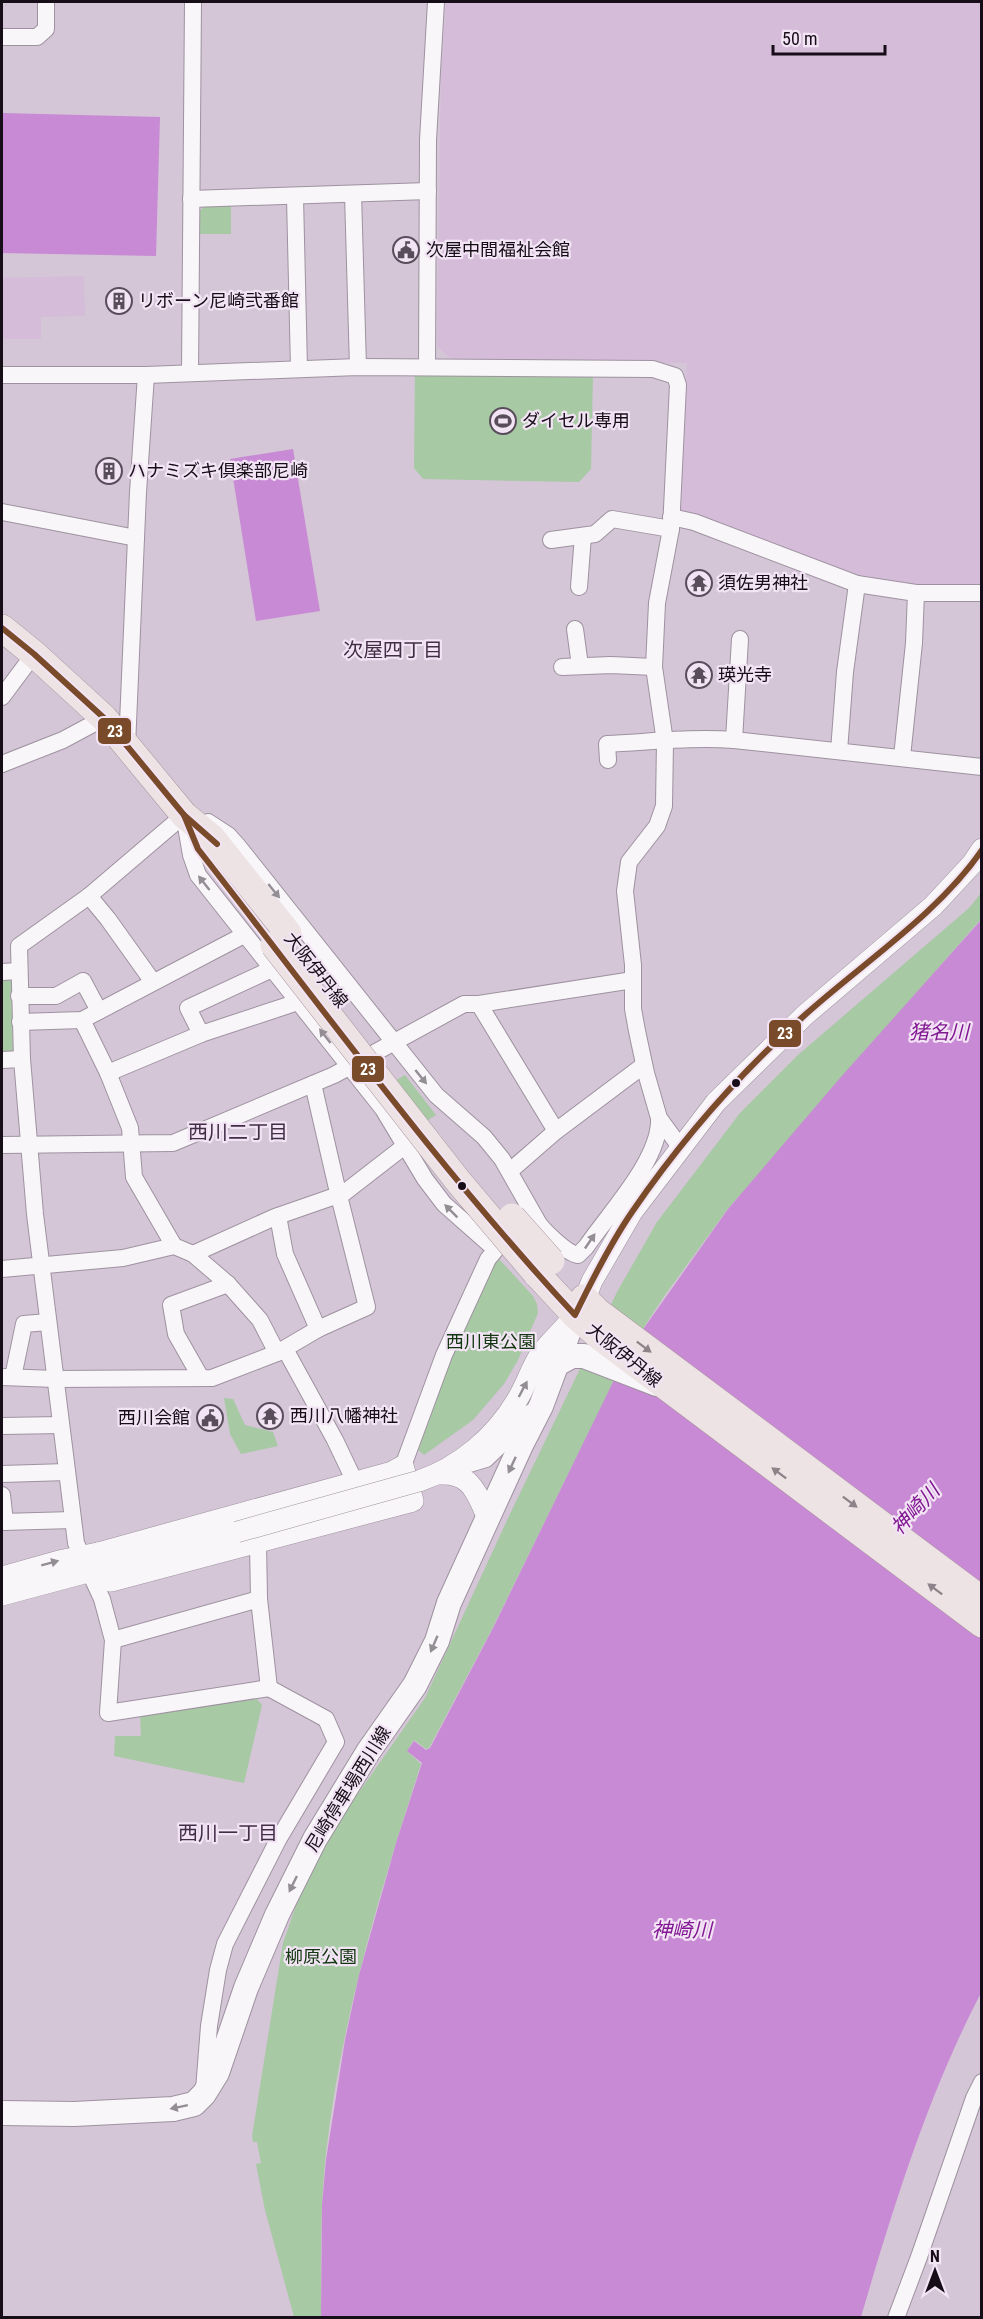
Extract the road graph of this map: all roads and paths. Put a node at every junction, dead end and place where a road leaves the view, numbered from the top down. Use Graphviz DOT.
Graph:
graph roads {
  1 [pos="46,2"];
  2 [pos="193,2"];
  3 [pos="436,2"];
  4 [pos="2,37"];
  5 [pos="428,191"];
  6 [pos="353,194"];
  7 [pos="295,197"];
  8 [pos="191,199"];
  9 [pos="358,366"];
  10 [pos="427,366"];
  11 [pos="299,369"];
  12 [pos="190,373"];
  13 [pos="2,375"];
  14 [pos="146,375"];
  15 [pos="2,512"];
  16 [pos="671,523"];
  17 [pos="583,536"];
  18 [pos="136,538"];
  19 [pos="551,540"];
  20 [pos="857,584"];
  21 [pos="579,587"];
  22 [pos="916,593"];
  23 [pos="981,593"];
  24 [pos="2,628"];
  25 [pos="575,629"];
  26 [pos="740,639"];
  27 [pos="34,654"];
  28 [pos="580,666"];
  29 [pos="562,667"];
  30 [pos="654,667"];
  31 [pos="2,697"];
  32 [pos="104,718"];
  33 [pos="734,740"];
  34 [pos="665,742"];
  35 [pos="127,746"];
  36 [pos="607,746"];
  37 [pos="839,751"];
  38 [pos="902,757"];
  39 [pos="2,764"];
  40 [pos="981,767"];
  41 [pos="184,815"];
  42 [pos="981,849"];
  43 [pos="89,896"];
  44 [pos="244,935"];
  45 [pos="278,949"];
  46 [pos="10,971"];
  47 [pos="633,980"];
  48 [pos="153,982"];
  49 [pos="19,996"];
  50 [pos="298,1002"];
  51 [pos="479,1004"];
  52 [pos="99,1011"];
  53 [pos="82,1020"];
  54 [pos="20,1022"];
  55 [pos="201,1034"];
  56 [pos="395,1043"];
  57 [pos="22,1059"];
  58 [pos="2,1060"];
  59 [pos="644,1065"];
  60 [pos="349,1067"];
  61 [pos="108,1073"];
  62 [pos="313,1084"];
  63 [pos="659,1118"];
  64 [pos="556,1131"];
  65 [pos="30,1143"];
  66 [pos="130,1144"];
  67 [pos="2,1145"];
  68 [pos="406,1145"];
  69 [pos="680,1147"];
  70 [pos="510,1171"];
  71 [pos="338,1195"];
  72 [pos="278,1216"];
  73 [pos="534,1216"];
  74 [pos="174,1246"];
  75 [pos="495,1249"];
  76 [pos="194,1254"];
  77 [pos="41,1265"];
  78 [pos="2,1269"];
  79 [pos="228,1284"];
  80 [pos="587,1313"];
  81 [pos="48,1322"];
  82 [pos="318,1329"];
  83 [pos="281,1351"];
  84 [pos="563,1363"];
  85 [pos="7,1377"];
  86 [pos="201,1378"];
  87 [pos="55,1379"];
  88 [pos="661,1385"];
  89 [pos="61,1425"];
  90 [pos="2,1426"];
  91 [pos="404,1466"];
  92 [pos="67,1472"];
  93 [pos="2,1473"];
  94 [pos="439,1474"];
  95 [pos="355,1482"];
  96 [pos="416,1491"];
  97 [pos="2,1495"];
  98 [pos="488,1518"];
  99 [pos="73,1520"];
  100 [pos="3,1522"];
  101 [pos="258,1543"];
  102 [pos="90,1560"];
  103 [pos="2,1576"];
  104 [pos="2,1595"];
  105 [pos="259,1599"];
  106 [pos="981,1600"];
  107 [pos="981,1624"];
  108 [pos="113,1640"];
  109 [pos="269,1688"];
  110 [pos="981,2082"];
  111 [pos="204,2094"];
  112 [pos="2,2113"];
  113 [pos="896,2318"];
  1 -- 4 [label="street"];
  2 -- 8 [label="street"];
  3 -- 5 [label="street"];
  5 -- 6 [label="street"];
  5 -- 10 [label="street"];
  6 -- 7 [label="street"];
  6 -- 9 [label="street"];
  7 -- 8 [label="street"];
  7 -- 11 [label="street"];
  8 -- 12 [label="street"];
  9 -- 10 [label="street"];
  9 -- 11 [label="street"];
  10 -- 16 [label="street"];
  11 -- 12 [label="street"];
  12 -- 14 [label="street"];
  13 -- 14 [label="street"];
  14 -- 18 [label="street"];
  15 -- 18 [label="street"];
  16 -- 17 [label="street"];
  16 -- 20 [label="street"];
  16 -- 30 [label="street"];
  17 -- 19 [label="street"];
  17 -- 21 [label="street"];
  18 -- 35 [label="street"];
  20 -- 22 [label="street"];
  20 -- 37 [label="street"];
  22 -- 23 [label="street"];
  22 -- 38 [label="street"];
  24 -- 27 [label="main road, 大阪伊丹線"];
  25 -- 28 [label="street"];
  26 -- 33 [label="street"];
  27 -- 31 [label="street"];
  27 -- 32 [label="main road, 大阪伊丹線"];
  28 -- 29 [label="street"];
  28 -- 30 [label="street"];
  30 -- 34 [label="street"];
  32 -- 35 [label="main road, 大阪伊丹線"];
  32 -- 39 [label="street"];
  33 -- 34 [label="street"];
  33 -- 37 [label="street"];
  34 -- 36 [label="street"];
  34 -- 47 [label="street"];
  35 -- 41 [label="main road, 大阪伊丹線"];
  37 -- 38 [label="street"];
  38 -- 40 [label="street"];
  41 -- 43 [label="street"];
  44 -- 41 [label="street, one-way"];
  41 -- 45 [label="main road, 大阪伊丹線"];
  41 -- 56 [label="street, one-way"];
  42 -- 69 [label="street"];
  43 -- 46 [label="street"];
  43 -- 48 [label="street"];
  44 -- 45 [label="street"];
  44 -- 48 [label="street"];
  45 -- 50 [label="street"];
  45 -- 55 [label="street"];
  45 -- 80 [label="main road, 大阪伊丹線, bridge"];
  46 -- 49 [label="street"];
  47 -- 51 [label="street"];
  47 -- 59 [label="street"];
  48 -- 52 [label="street"];
  49 -- 52 [label="street"];
  49 -- 54 [label="street"];
  50 -- 55 [label="street"];
  60 -- 50 [label="street, one-way"];
  51 -- 56 [label="street"];
  51 -- 64 [label="street"];
  52 -- 53 [label="street"];
  53 -- 54 [label="street"];
  53 -- 61 [label="street"];
  54 -- 57 [label="street"];
  55 -- 61 [label="street"];
  56 -- 60 [label="street"];
  56 -- 70 [label="street, one-way"];
  57 -- 58 [label="street"];
  57 -- 65 [label="street"];
  59 -- 63 [label="street"];
  59 -- 64 [label="street"];
  60 -- 62 [label="street"];
  60 -- 68 [label="street"];
  61 -- 66 [label="street"];
  62 -- 66 [label="street"];
  62 -- 71 [label="street"];
  63 -- 69 [label="street"];
  73 -- 63 [label="street, one-way"];
  64 -- 70 [label="street"];
  65 -- 66 [label="street"];
  65 -- 67 [label="street"];
  65 -- 77 [label="street"];
  66 -- 74 [label="street"];
  68 -- 71 [label="street"];
  75 -- 68 [label="street, one-way"];
  69 -- 80 [label="street"];
  70 -- 73 [label="street"];
  71 -- 72 [label="street"];
  71 -- 82 [label="street"];
  72 -- 76 [label="street"];
  72 -- 82 [label="street"];
  73 -- 75 [label="street"];
  74 -- 76 [label="street"];
  74 -- 77 [label="street"];
  75 -- 91 [label="street"];
  76 -- 79 [label="street"];
  77 -- 78 [label="street"];
  77 -- 81 [label="street"];
  79 -- 83 [label="street"];
  79 -- 86 [label="street"];
  80 -- 84 [label="main road, 尼崎停車場西川線"];
  80 -- 88 [label="main road, 大阪伊丹線"];
  94 -- 80 [label="street, one-way"];
  80 -- 106 [label="main road, 大阪伊丹線, one-way"];
  81 -- 85 [label="street"];
  81 -- 87 [label="street"];
  82 -- 83 [label="street"];
  83 -- 86 [label="street"];
  83 -- 95 [label="street"];
  84 -- 88 [label="main road"];
  84 -- 94 [label="street"];
  84 -- 98 [label="main road, 尼崎停車場西川線, one-way"];
  85 -- 87 [label="street"];
  86 -- 87 [label="street"];
  87 -- 89 [label="street"];
  107 -- 88 [label="main road, 大阪伊丹線, one-way"];
  89 -- 90 [label="street"];
  89 -- 92 [label="street"];
  91 -- 95 [label="street"];
  91 -- 96 [label="street"];
  92 -- 93 [label="street"];
  92 -- 99 [label="street"];
  94 -- 96 [label="street"];
  94 -- 98 [label="street"];
  95 -- 102 [label="street"];
  96 -- 101 [label="street"];
  96 -- 102 [label="street, bridge"];
  97 -- 100 [label="street"];
  98 -- 111 [label="main road, 尼崎停車場西川線, one-way"];
  99 -- 100 [label="street"];
  99 -- 102 [label="street"];
  101 -- 102 [label="street"];
  101 -- 105 [label="street"];
  103 -- 102 [label="street, one-way"];
  102 -- 104 [label="street"];
  102 -- 108 [label="street"];
  105 -- 108 [label="street"];
  105 -- 109 [label="street"];
  108 -- 109 [label="street"];
  109 -- 111 [label="street"];
  110 -- 113 [label="street"];
  111 -- 112 [label="main road, one-way"];
}
